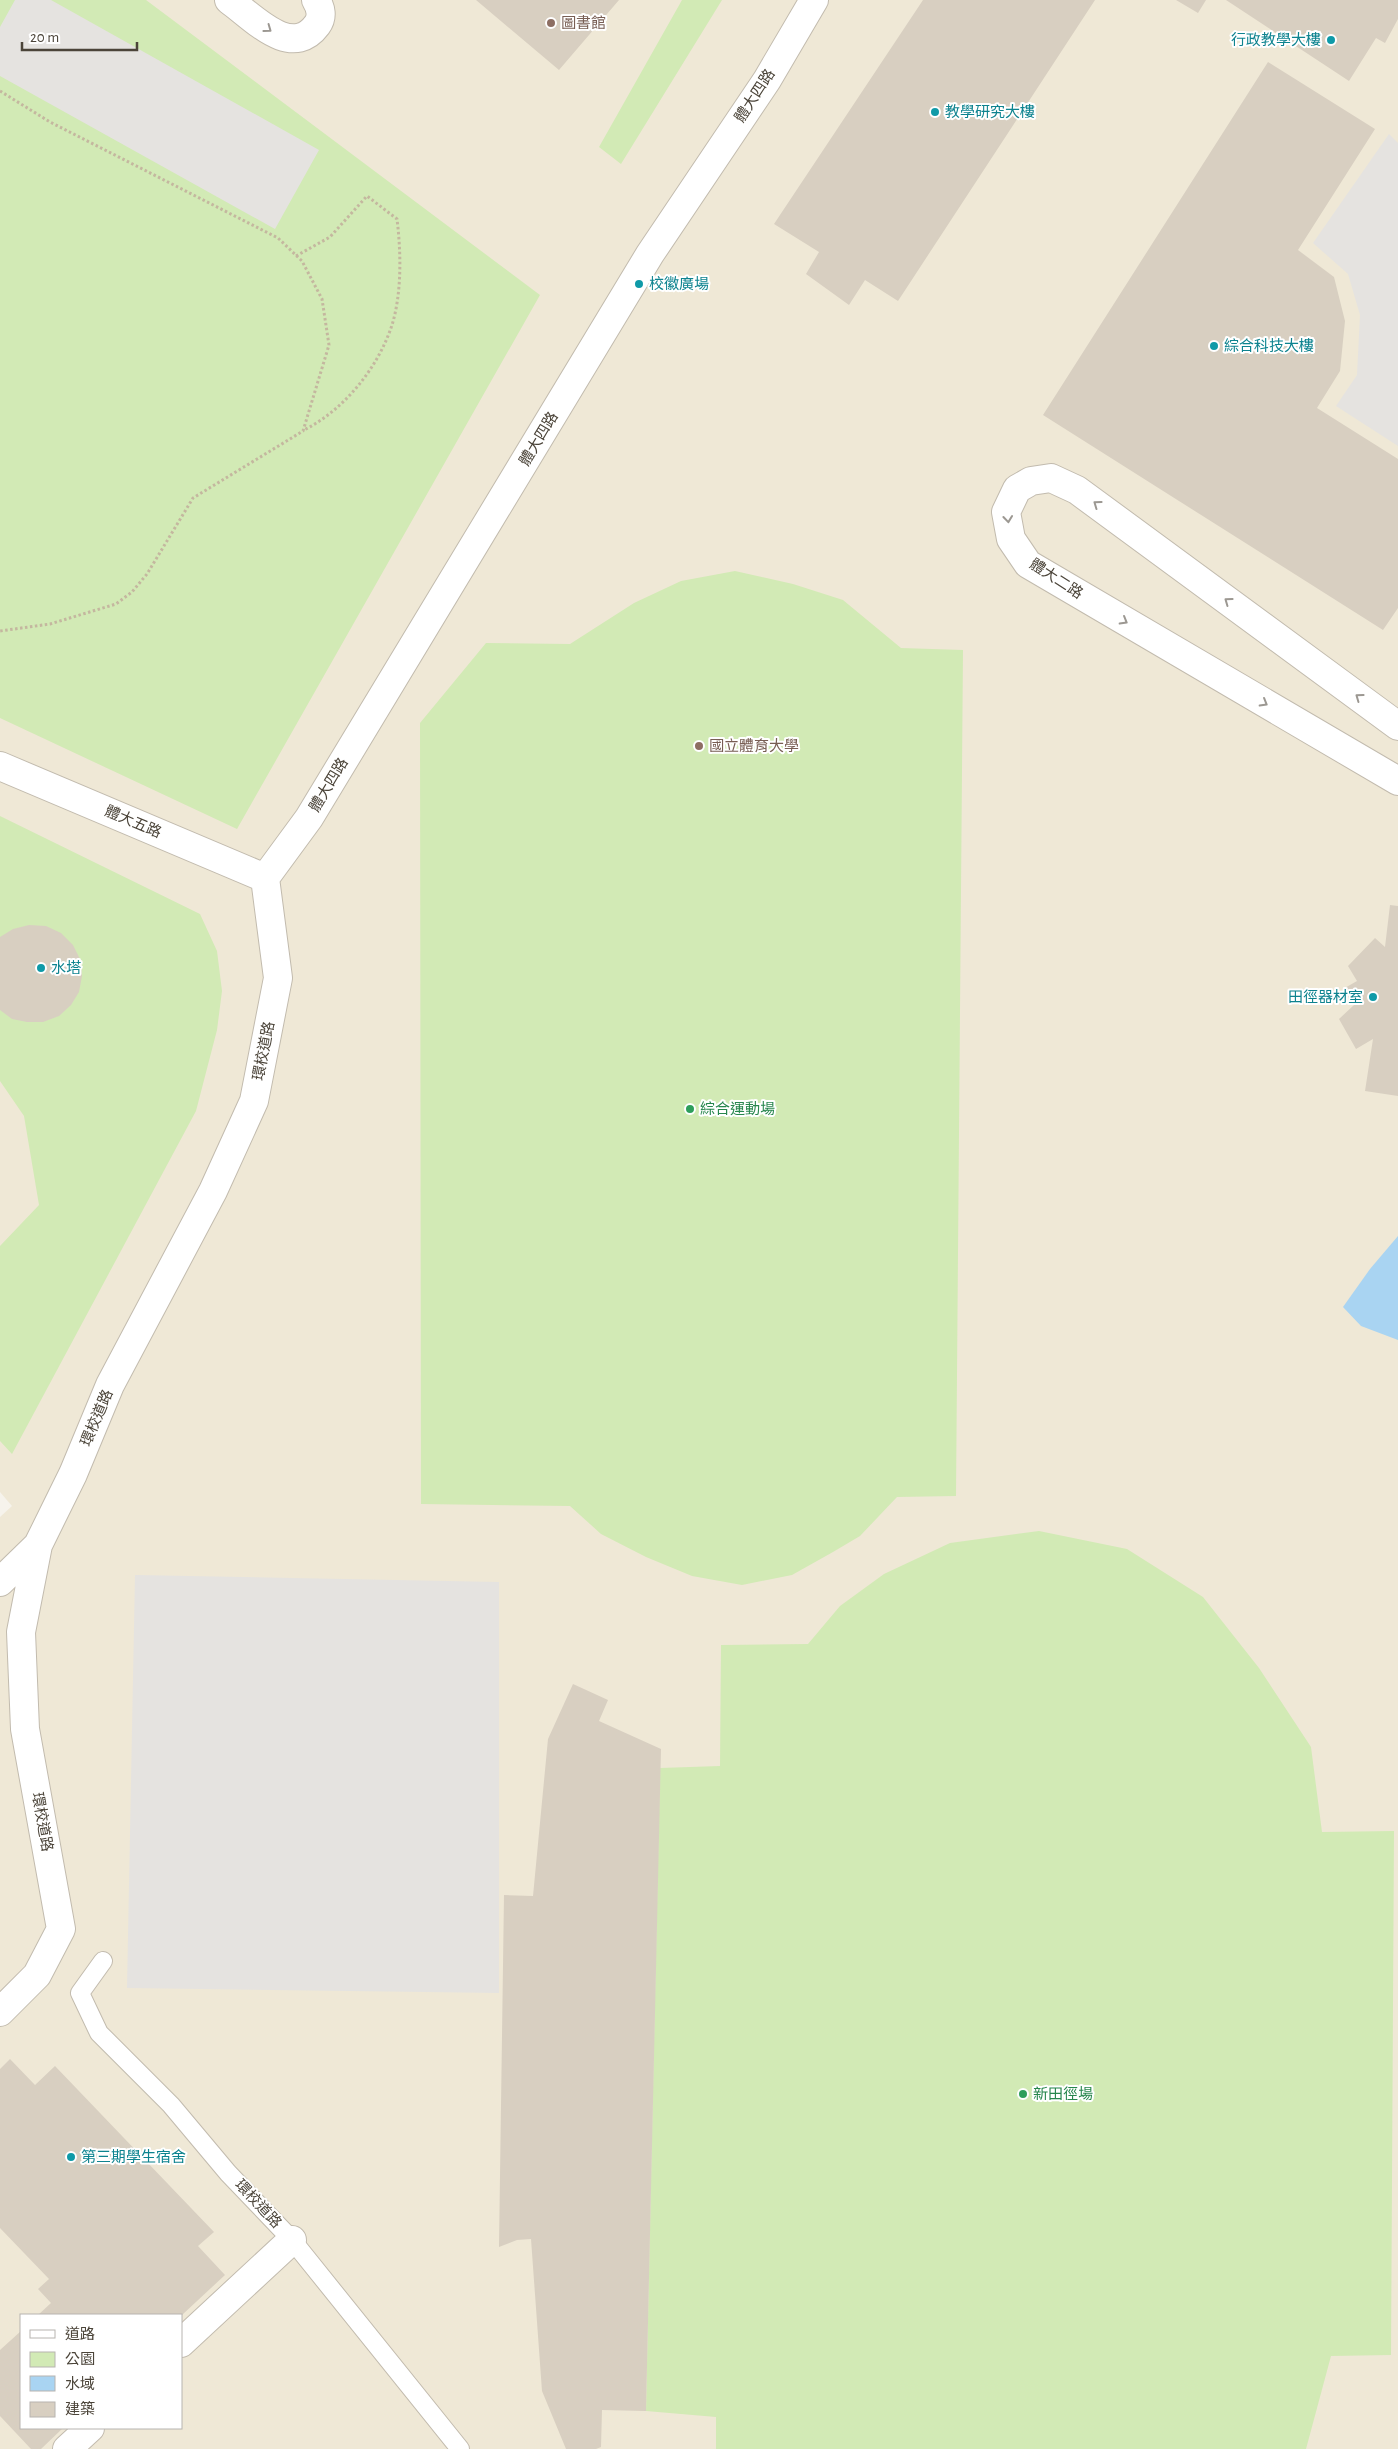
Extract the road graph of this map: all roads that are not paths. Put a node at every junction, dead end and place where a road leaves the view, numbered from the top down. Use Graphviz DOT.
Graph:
graph roads {
  1 [pos="229,0"];
  2 [pos="316,0"];
  3 [pos="814,0"];
  4 [pos="1398,726"];
  5 [pos="0,766"];
  6 [pos="1398,781"];
  7 [pos="265,878"];
  8 [pos="38,1545"];
  9 [pos="0,1582"];
  10 [pos="103,1961"];
  11 [pos="0,2012"];
  12 [pos="292,2240"];
  13 [pos="182,2342"];
  14 [pos="89,2429"];
  15 [pos="67,2449"];
  16 [pos="460,2449"];
  1 -- 2 [label="street, one-way"];
  3 -- 7 [label="street, 體大四路"];
  4 -- 6 [label="street, 體大二路, one-way"];
  5 -- 7 [label="street, 體大五路"];
  7 -- 8 [label="street, 環校道路"];
  8 -- 9 [label="street"];
  8 -- 11 [label="street, 環校道路"];
  10 -- 12 [label="lane, 環校道路"];
  12 -- 13 [label="street"];
  12 -- 16 [label="lane, 環校道路"];
  14 -- 15 [label="street"];
}
